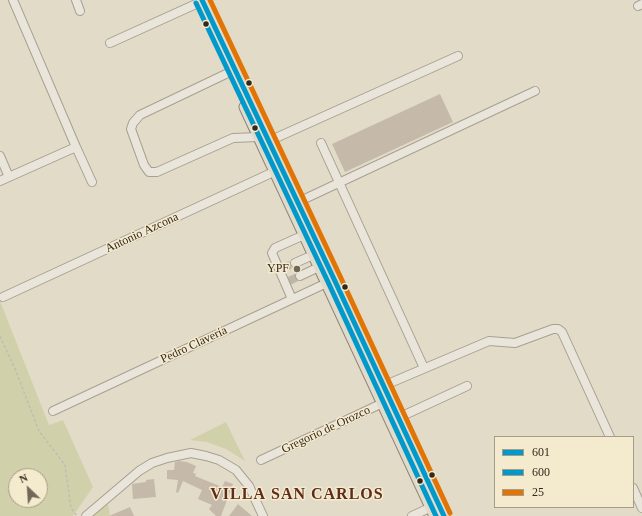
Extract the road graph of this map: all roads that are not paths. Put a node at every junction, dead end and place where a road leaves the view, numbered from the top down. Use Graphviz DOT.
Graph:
graph roads {
  1 [pos="13,0"];
  2 [pos="76,0"];
  3 [pos="198,1"];
  4 [pos="80,11"];
  5 [pos="110,43"];
  6 [pos="458,56"];
  7 [pos="226,59"];
  8 [pos="228,73"];
  9 [pos="535,91"];
  10 [pos="263,141"];
  11 [pos="321,143"];
  12 [pos="76,147"];
  13 [pos="0,156"];
  14 [pos="278,170"];
  15 [pos="9,177"];
  16 [pos="0,181"];
  17 [pos="92,182"];
  18 [pos="339,183"];
  19 [pos="294,204"];
  20 [pos="304,235"];
  21 [pos="313,255"];
  22 [pos="295,263"];
  23 [pos="319,267"];
  24 [pos="300,276"];
  25 [pos="330,281"];
  26 [pos="3,297"];
  27 [pos="292,299"];
  28 [pos="424,368"];
  29 [pos="383,386"];
  30 [pos="468,386"];
  31 [pos="386,402"];
  32 [pos="53,411"];
  33 [pos="398,418"];
  34 [pos="610,436"];
  35 [pos="261,460"];
  36 [pos="634,490"];
  37 [pos="642,508"];
  38 [pos="435,509"];
  39 [pos="86,516"];
  40 [pos="263,516"];
  41 [pos="412,516"];
  42 [pos="444,516"];
  1 -- 12 [label="street"];
  2 -- 4 [label="street"];
  3 -- 5 [label="street"];
  3 -- 7 [label="main road"];
  6 -- 10 [label="street"];
  7 -- 8 [label="main road"];
  7 -- 10 [label="main road"];
  8 -- 10 [label="main road"];
  8 -- 10 [label="street"];
  9 -- 18 [label="street"];
  10 -- 14 [label="main road"];
  11 -- 18 [label="street"];
  12 -- 15 [label="street"];
  12 -- 17 [label="street"];
  13 -- 15 [label="street"];
  14 -- 19 [label="main road"];
  14 -- 26 [label="street, Antonio Azcona"];
  15 -- 16 [label="street"];
  18 -- 19 [label="street"];
  18 -- 28 [label="street"];
  19 -- 20 [label="main road"];
  19 -- 25 [label="main road"];
  20 -- 21 [label="main road"];
  20 -- 27 [label="street"];
  21 -- 22 [label="street"];
  21 -- 23 [label="main road"];
  23 -- 24 [label="street"];
  23 -- 25 [label="main road"];
  25 -- 27 [label="street, Pedro Clavería"];
  25 -- 29 [label="main road"];
  25 -- 31 [label="main road"];
  27 -- 32 [label="street, Pedro Clavería"];
  28 -- 29 [label="street"];
  28 -- 34 [label="street"];
  29 -- 31 [label="main road"];
  30 -- 33 [label="street"];
  31 -- 33 [label="main road"];
  31 -- 35 [label="street, Gregorio de Orozco"];
  31 -- 38 [label="main road"];
  33 -- 38 [label="main road"];
  36 -- 37 [label="street"];
  38 -- 41 [label="street"];
  38 -- 42 [label="main road"];
  39 -- 40 [label="street"];
}
